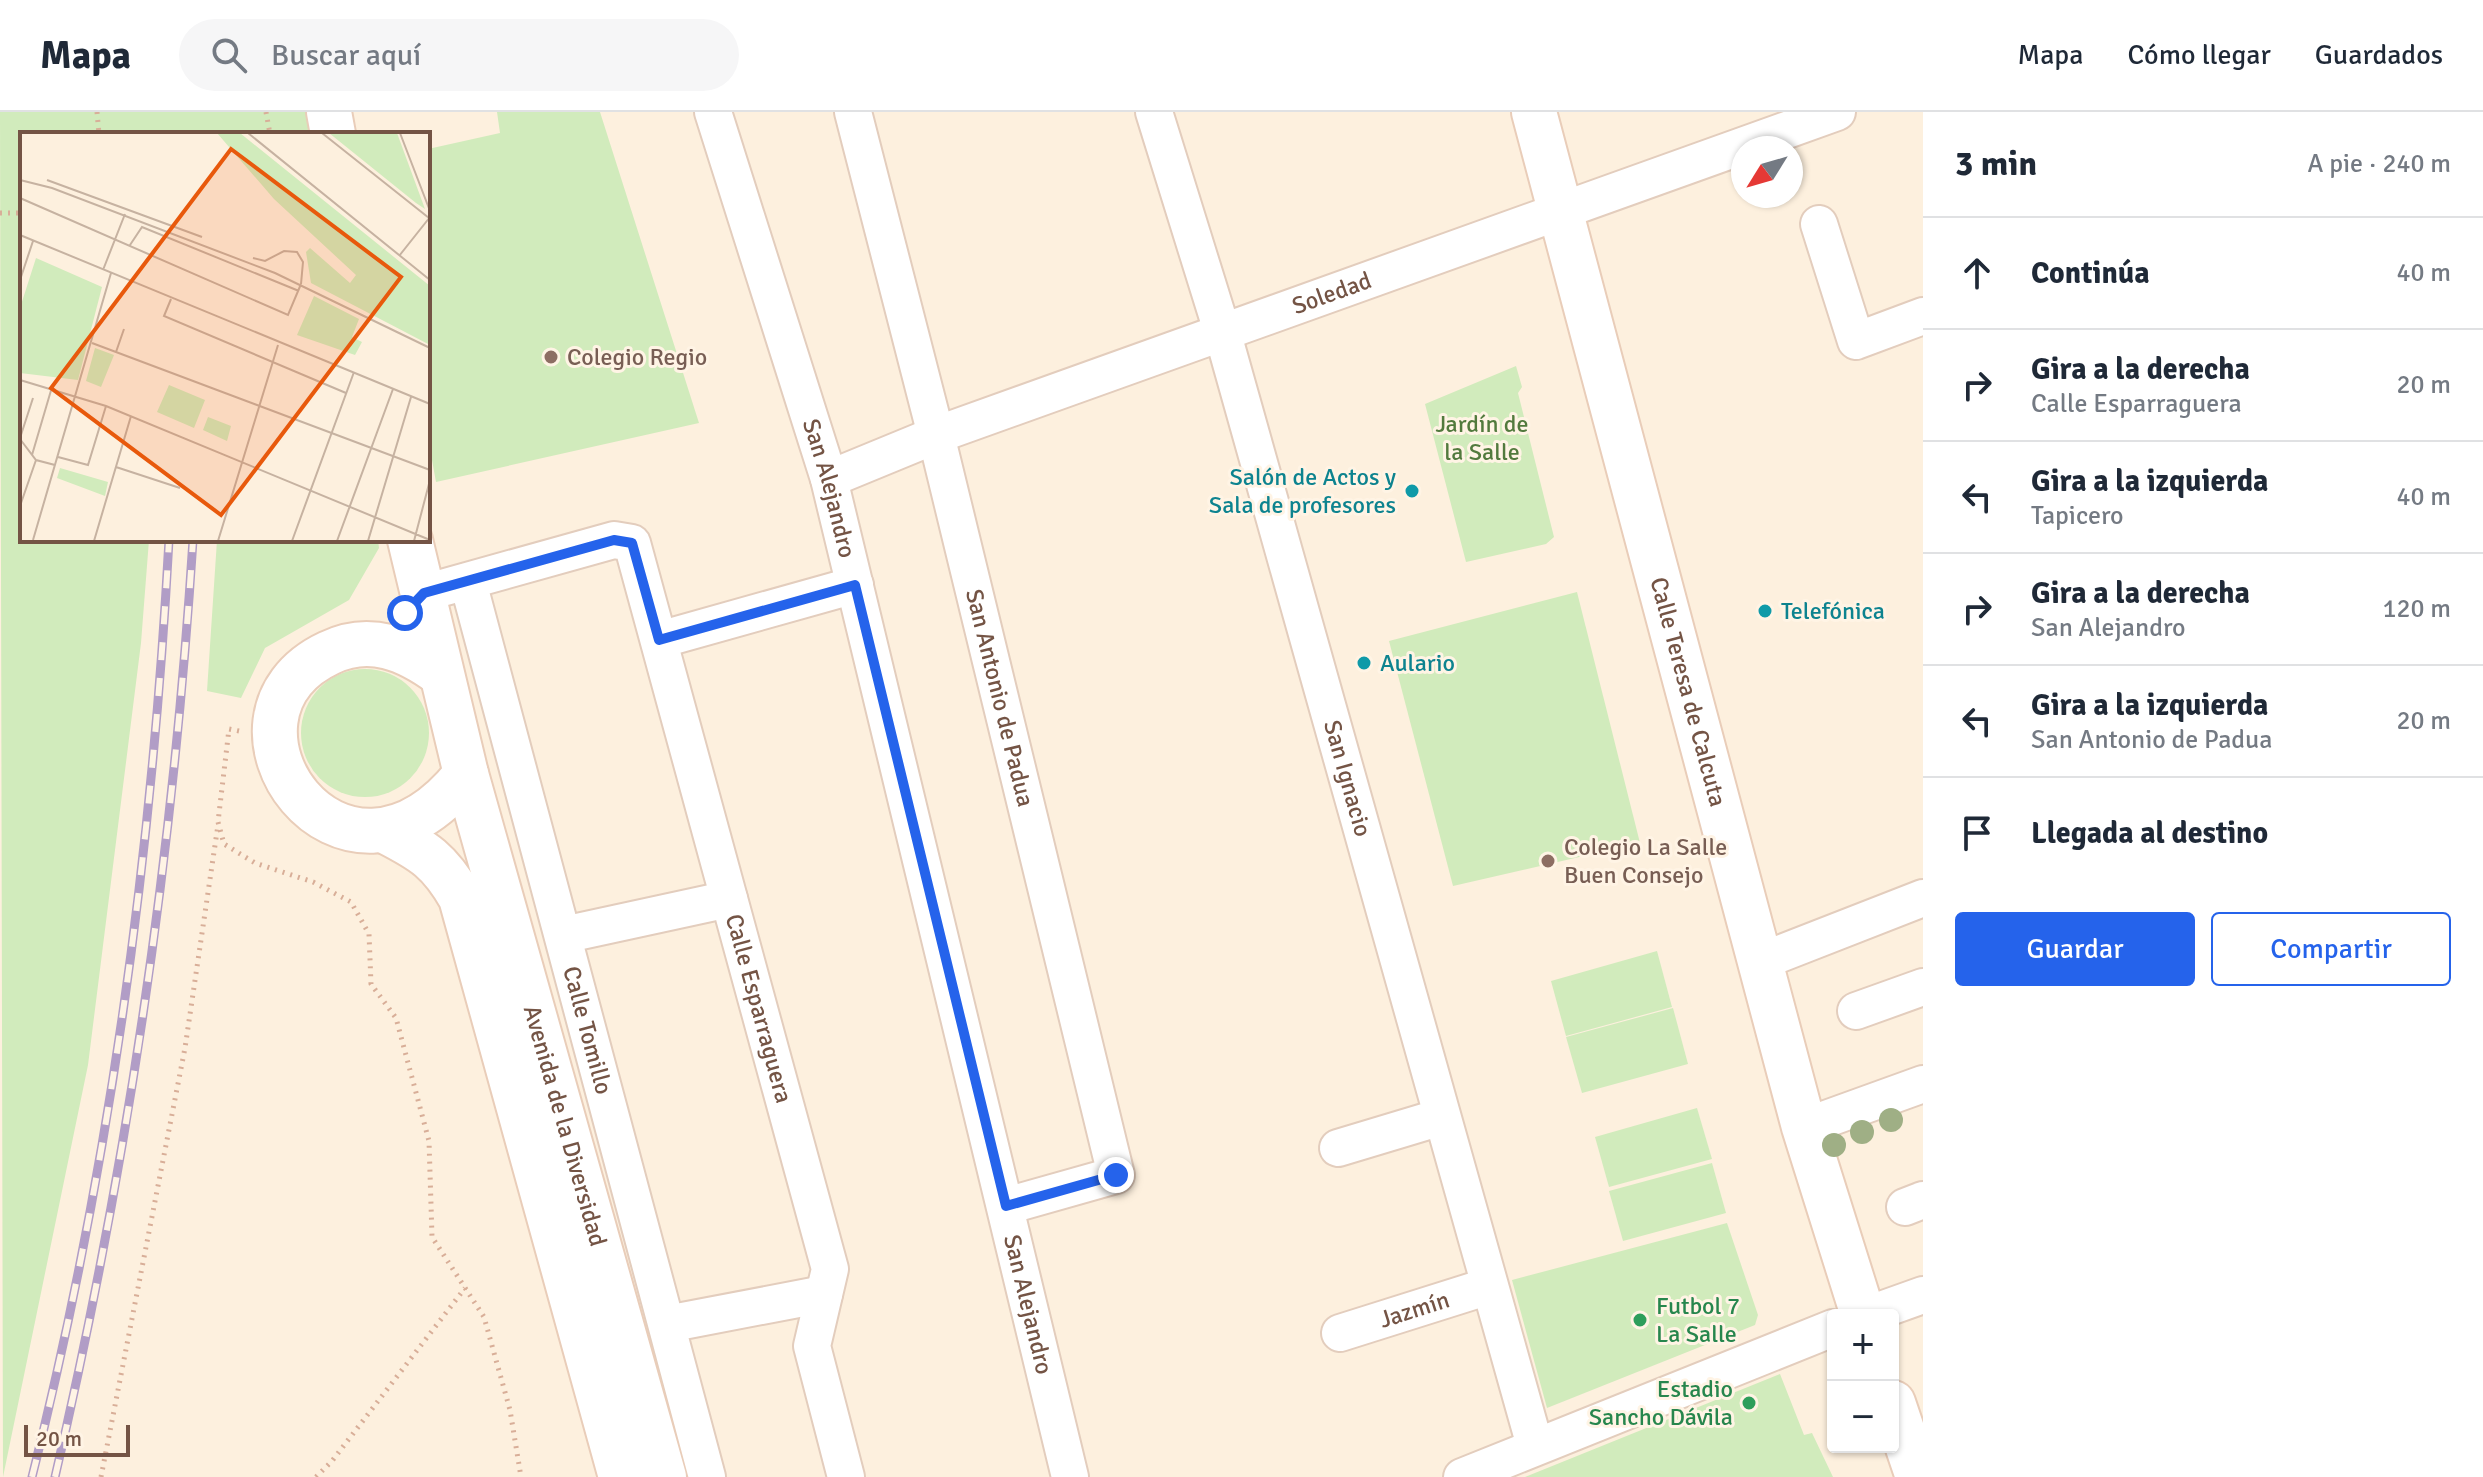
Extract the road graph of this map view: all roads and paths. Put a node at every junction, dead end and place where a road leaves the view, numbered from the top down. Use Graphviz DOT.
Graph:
graph roads {
  1 [pos="97,112"];
  2 [pos="266,112"];
  3 [pos="329,112"];
  4 [pos="713,112"];
  5 [pos="853,112"];
  6 [pos="1154,112"];
  7 [pos="1534,112"];
  8 [pos="1837,112"];
  9 [pos="99,132"];
  10 [pos="270,132"];
  11 [pos="333,132"];
  12 [pos="1559,211"];
  13 [pos="1819,224"];
  14 [pos="1923,316"];
  15 [pos="1222,331"];
  16 [pos="936,435"];
  17 [pos="829,479"];
  18 [pos="411,542"];
  19 [pos="468,582"];
  20 [pos="855,585"];
  21 [pos="424,593"];
  22 [pos="659,640"];
  23 [pos="350,644"];
  24 [pos="441,674"];
  25 [pos="274,738"];
  26 [pos="466,774"];
  27 [pos="218,822"];
  28 [pos="387,832"];
  29 [pos="1923,898"];
  30 [pos="729,899"];
  31 [pos="563,935"];
  32 [pos="1759,962"];
  33 [pos="1923,987"];
  34 [pos="1856,1011"];
  35 [pos="1923,1084"];
  36 [pos="1441,1117"];
  37 [pos="1804,1127"];
  38 [pos="1338,1148"];
  39 [pos="1006,1206"];
  40 [pos="1489,1286"];
  41 [pos="465,1288"];
  42 [pos="824,1294"];
  43 [pos="1923,1295"];
  44 [pos="1863,1309"];
  45 [pos="1882,1309"];
  46 [pos="667,1324"];
  47 [pos="1827,1330"];
  48 [pos="1340,1333"];
  49 [pos="1899,1421"];
  50 [pos="1535,1446"];
  51 [pos="101,1477"];
  52 [pos="316,1477"];
  53 [pos="521,1477"];
  54 [pos="621,1477"];
  55 [pos="664,1477"];
  56 [pos="707,1477"];
  57 [pos="846,1477"];
  58 [pos="1070,1477"];
  59 [pos="1462,1477"];
  60 [pos="1918,1477"];
  1 -- 9 [label="path"];
  2 -- 10 [label="path"];
  3 -- 11 [label="main road"];
  4 -- 17 [label="street, San Alejandro"];
  5 -- 16 [label="street, San Antonio de Padua"];
  6 -- 15 [label="street, San Ignacio"];
  7 -- 12 [label="main road, Calle Teresa de Calcuta"];
  8 -- 12 [label="street, Soledad"];
  12 -- 15 [label="street, Soledad"];
  12 -- 32 [label="main road, Calle Teresa de Calcuta"];
  13 -- 14 [label="street"];
  15 -- 16 [label="street, Soledad"];
  15 -- 36 [label="street, San Ignacio"];
  16 -- 17 [label="street, Soledad"];
  16 -- 39 [label="street, San Antonio de Padua"];
  17 -- 20 [label="street, San Alejandro"];
  18 -- 21 [label="main road, Avenida de la Diversidad"];
  19 -- 21 [label="street"];
  19 -- 22 [label="street, Calle Esparraguera"];
  19 -- 31 [label="street, Calle Tomillo"];
  20 -- 22 [label="street"];
  20 -- 39 [label="street, San Alejandro"];
  21 -- 23 [label="main road, Avenida de la Diversidad"];
  21 -- 24 [label="main road, Avenida de la Diversidad"];
  22 -- 30 [label="street, Calle Esparraguera"];
  23 -- 24 [label="main road"];
  23 -- 25 [label="main road, Avenida de la Diversidad"];
  24 -- 26 [label="main road, Avenida de la Diversidad"];
  25 -- 27 [label="path"];
  25 -- 28 [label="main road, Avenida de la Diversidad"];
  26 -- 28 [label="main road"];
  26 -- 55 [label="main road, Avenida de la Diversidad"];
  27 -- 41 [label="path"];
  27 -- 51 [label="path"];
  28 -- 54 [label="main road, Avenida de la Diversidad"];
  29 -- 32 [label="street"];
  30 -- 31 [label="street"];
  30 -- 42 [label="street, Calle Esparraguera"];
  31 -- 46 [label="street, Calle Tomillo"];
  32 -- 37 [label="main road, Calle Teresa de Calcuta"];
  33 -- 34 [label="street"];
  35 -- 37 [label="street"];
  36 -- 38 [label="street"];
  36 -- 40 [label="street, San Ignacio"];
  37 -- 44 [label="main road, Calle Teresa de Calcuta"];
  39 -- 58 [label="street, San Alejandro"];
  40 -- 48 [label="street, Jazmín"];
  40 -- 50 [label="street, San Ignacio"];
  41 -- 52 [label="path"];
  41 -- 53 [label="path"];
  42 -- 46 [label="street"];
  42 -- 57 [label="street, Calle Esparraguera"];
  43 -- 45 [label="street"];
  46 -- 56 [label="street, Calle Tomillo"];
  47 -- 50 [label="street"];
  49 -- 60 [label="main road"];
  50 -- 59 [label="street"];
}
